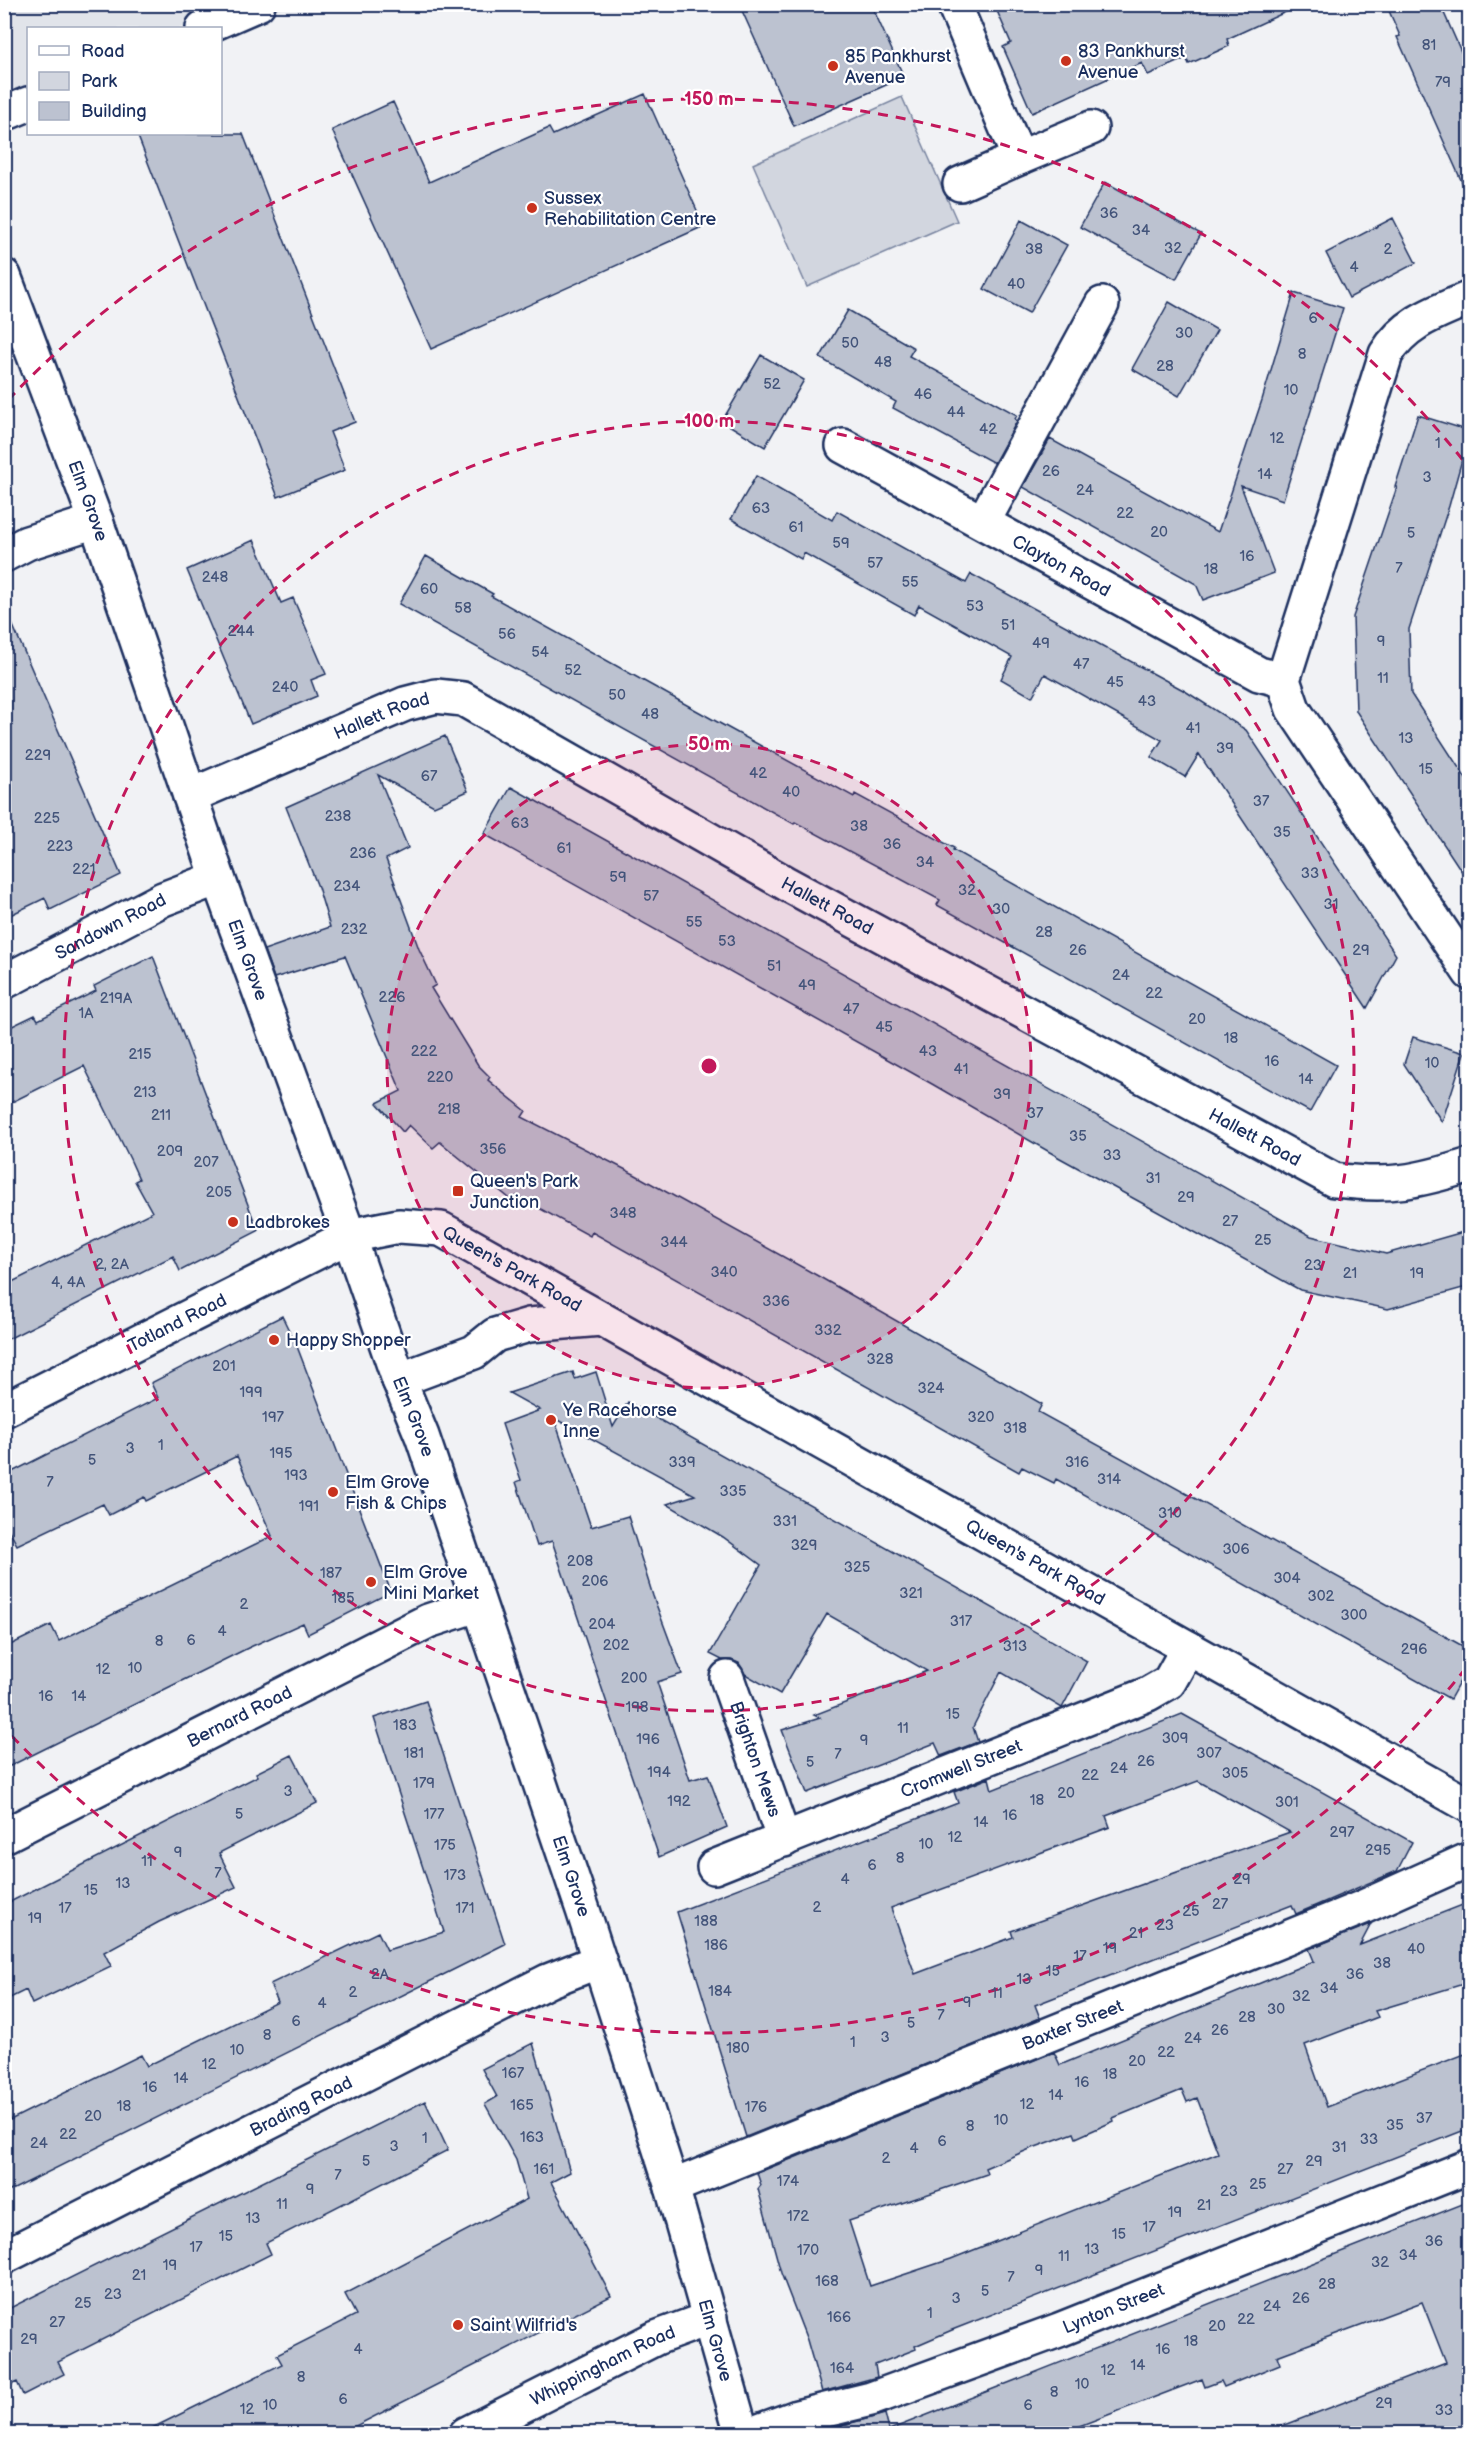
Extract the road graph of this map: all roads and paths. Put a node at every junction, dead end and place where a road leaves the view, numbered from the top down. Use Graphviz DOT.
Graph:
graph roads {
  1 [pos="258,4"];
  2 [pos="954,4"];
  3 [pos="205,27"];
  4 [pos="27,104"];
  5 [pos="4,114"];
  6 [pos="1091,128"];
  7 [pos="1018,158"];
  8 [pos="960,184"];
  9 [pos="4,276"];
  10 [pos="1470,298"];
  11 [pos="1102,304"];
  12 [pos="14,330"];
  13 [pos="843,446"];
  14 [pos="96,521"];
  15 [pos="983,522"];
  16 [pos="4,555"];
  17 [pos="1283,680"];
  18 [pos="190,796"];
  19 [pos="218,878"];
  20 [pos="1470,973"];
  21 [pos="4,982"];
  22 [pos="1470,1165"];
  23 [pos="349,1236"];
  24 [pos="600,1319"];
  25 [pos="399,1380"];
  26 [pos="4,1410"];
  27 [pos="477,1605"];
  28 [pos="1188,1648"];
  29 [pos="727,1678"];
  30 [pos="1470,1806"];
  31 [pos="4,1836"];
  32 [pos="784,1840"];
  33 [pos="1470,1859"];
  34 [pos="714,1867"];
  35 [pos="599,1961"];
  36 [pos="1470,2166"];
  37 [pos="672,2187"];
  38 [pos="4,2257"];
  39 [pos="710,2318"];
  40 [pos="466,2433"];
  41 [pos="742,2433"];
  42 [pos="752,2433"];
  1 -- 3 [label="street"];
  2 -- 7 [label="street"];
  4 -- 5 [label="street"];
  6 -- 7 [label="street"];
  7 -- 8 [label="street"];
  9 -- 12 [label="street, Elm Grove"];
  10 -- 17 [label="street"];
  11 -- 15 [label="street"];
  12 -- 14 [label="street, Elm Grove"];
  13 -- 15 [label="street, Clayton Road"];
  14 -- 16 [label="street"];
  14 -- 18 [label="street, Elm Grove"];
  15 -- 17 [label="street, Clayton Road"];
  17 -- 20 [label="street"];
  18 -- 19 [label="street, Elm Grove"];
  18 -- 22 [label="street, Hallett Road"];
  19 -- 21 [label="street, Sandown Road"];
  19 -- 23 [label="street, Elm Grove"];
  23 -- 24 [label="street, Queen's Park Road"];
  23 -- 25 [label="street, Elm Grove"];
  23 -- 26 [label="street, Totland Road"];
  24 -- 25 [label="street, Queen's Park Road"];
  24 -- 28 [label="street, Queen's Park Road"];
  25 -- 27 [label="street, Elm Grove"];
  27 -- 31 [label="street, Bernard Road"];
  27 -- 35 [label="street, Elm Grove"];
  28 -- 30 [label="street, Queen's Park Road"];
  28 -- 32 [label="street, Cromwell Street"];
  29 -- 32 [label="street, Brighton Mews"];
  32 -- 34 [label="street, Cromwell Street"];
  33 -- 37 [label="street, Baxter Street"];
  35 -- 37 [label="street, Elm Grove"];
  35 -- 38 [label="street, Brading Road"];
  36 -- 42 [label="street, Lynton Street"];
  37 -- 39 [label="street, Elm Grove"];
  39 -- 40 [label="street, Whippingham Road"];
  39 -- 41 [label="street, Elm Grove"];
}
